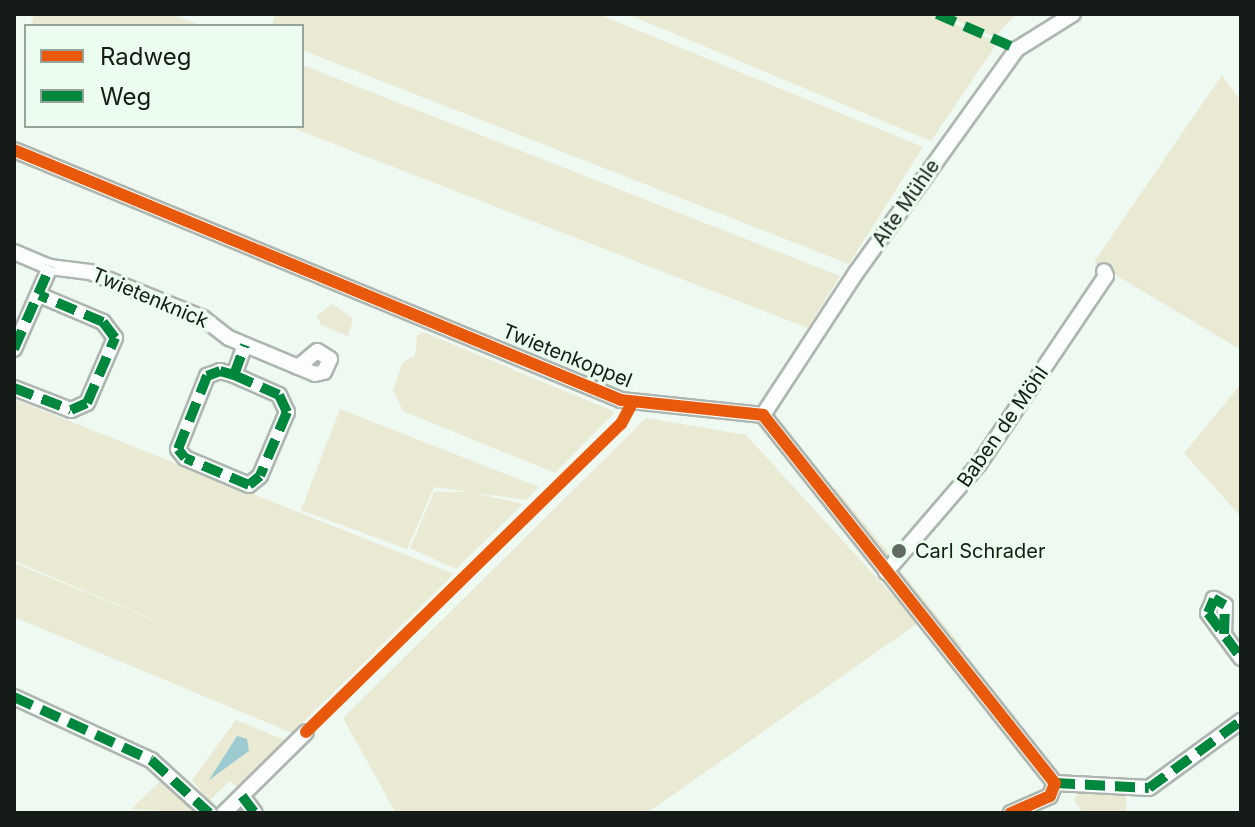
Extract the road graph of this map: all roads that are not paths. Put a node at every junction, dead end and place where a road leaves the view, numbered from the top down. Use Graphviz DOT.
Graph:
graph roads {
  1 [pos="1073,14"];
  2 [pos="14,150"];
  3 [pos="14,252"];
  4 [pos="50,267"];
  5 [pos="1104,271"];
  6 [pos="39,295"];
  7 [pos="245,345"];
  8 [pos="14,349"];
  9 [pos="298,367"];
  10 [pos="234,375"];
  11 [pos="14,388"];
  12 [pos="763,415"];
  13 [pos="886,572"];
  14 [pos="1224,634"];
  15 [pos="1241,658"];
  16 [pos="14,697"];
  17 [pos="1241,721"];
  18 [pos="306,732"];
  19 [pos="1056,786"];
  20 [pos="242,796"];
  21 [pos="209,813"];
  22 [pos="224,813"];
  23 [pos="255,813"];
  24 [pos="1011,813"];
  1 -- 12 [label="street, Alte Mühle"];
  2 -- 12 [label="street, Twietenkoppel"];
  3 -- 4 [label="street, Twietenknick"];
  4 -- 6 [label="street"];
  4 -- 7 [label="street, Twietenknick"];
  5 -- 13 [label="street, Baben de Möhl"];
  6 -- 8 [label="street"];
  6 -- 11 [label="street, Twietenknick"];
  7 -- 9 [label="street, Twietenknick"];
  7 -- 10 [label="street"];
  10 -- 10 [label="street"];
  12 -- 13 [label="street"];
  13 -- 19 [label="street"];
  14 -- 15 [label="street"];
  16 -- 21 [label="street"];
  17 -- 19 [label="street"];
  18 -- 20 [label="street"];
  19 -- 24 [label="street"];
  20 -- 22 [label="street"];
  20 -- 23 [label="street"];
}
